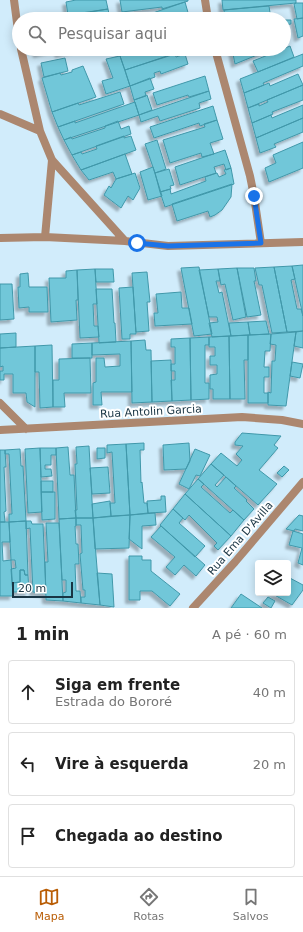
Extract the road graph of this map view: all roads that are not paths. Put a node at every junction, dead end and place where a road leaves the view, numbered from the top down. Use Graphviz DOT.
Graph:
graph roads {
  1 [pos="14,0"];
  2 [pos="205,0"];
  3 [pos="16,12"];
  4 [pos="207,12"];
  5 [pos="23,56"];
  6 [pos="217,56"];
  7 [pos="0,114"];
  8 [pos="40,131"];
  9 [pos="52,160"];
  10 [pos="45,237"];
  11 [pos="0,238"];
  12 [pos="125,241"];
  13 [pos="303,242"];
  14 [pos="261,243"];
  15 [pos="0,404"];
  16 [pos="303,424"];
  17 [pos="26,429"];
  18 [pos="0,430"];
  19 [pos="303,482"];
  20 [pos="193,608"];
  1 -- 3 [label="street"];
  2 -- 4 [label="street"];
  5 -- 8 [label="street"];
  6 -- 14 [label="street"];
  7 -- 8 [label="street"];
  8 -- 9 [label="street"];
  9 -- 10 [label="street"];
  9 -- 12 [label="street"];
  10 -- 11 [label="street"];
  10 -- 12 [label="street"];
  12 -- 14 [label="street"];
  13 -- 14 [label="street"];
  15 -- 17 [label="street"];
  16 -- 17 [label="street, Rua Antolin Garcia"];
  17 -- 18 [label="street, Rua Antolin Garcia"];
  19 -- 20 [label="street, Rua Ema D'Avilla"];
}
